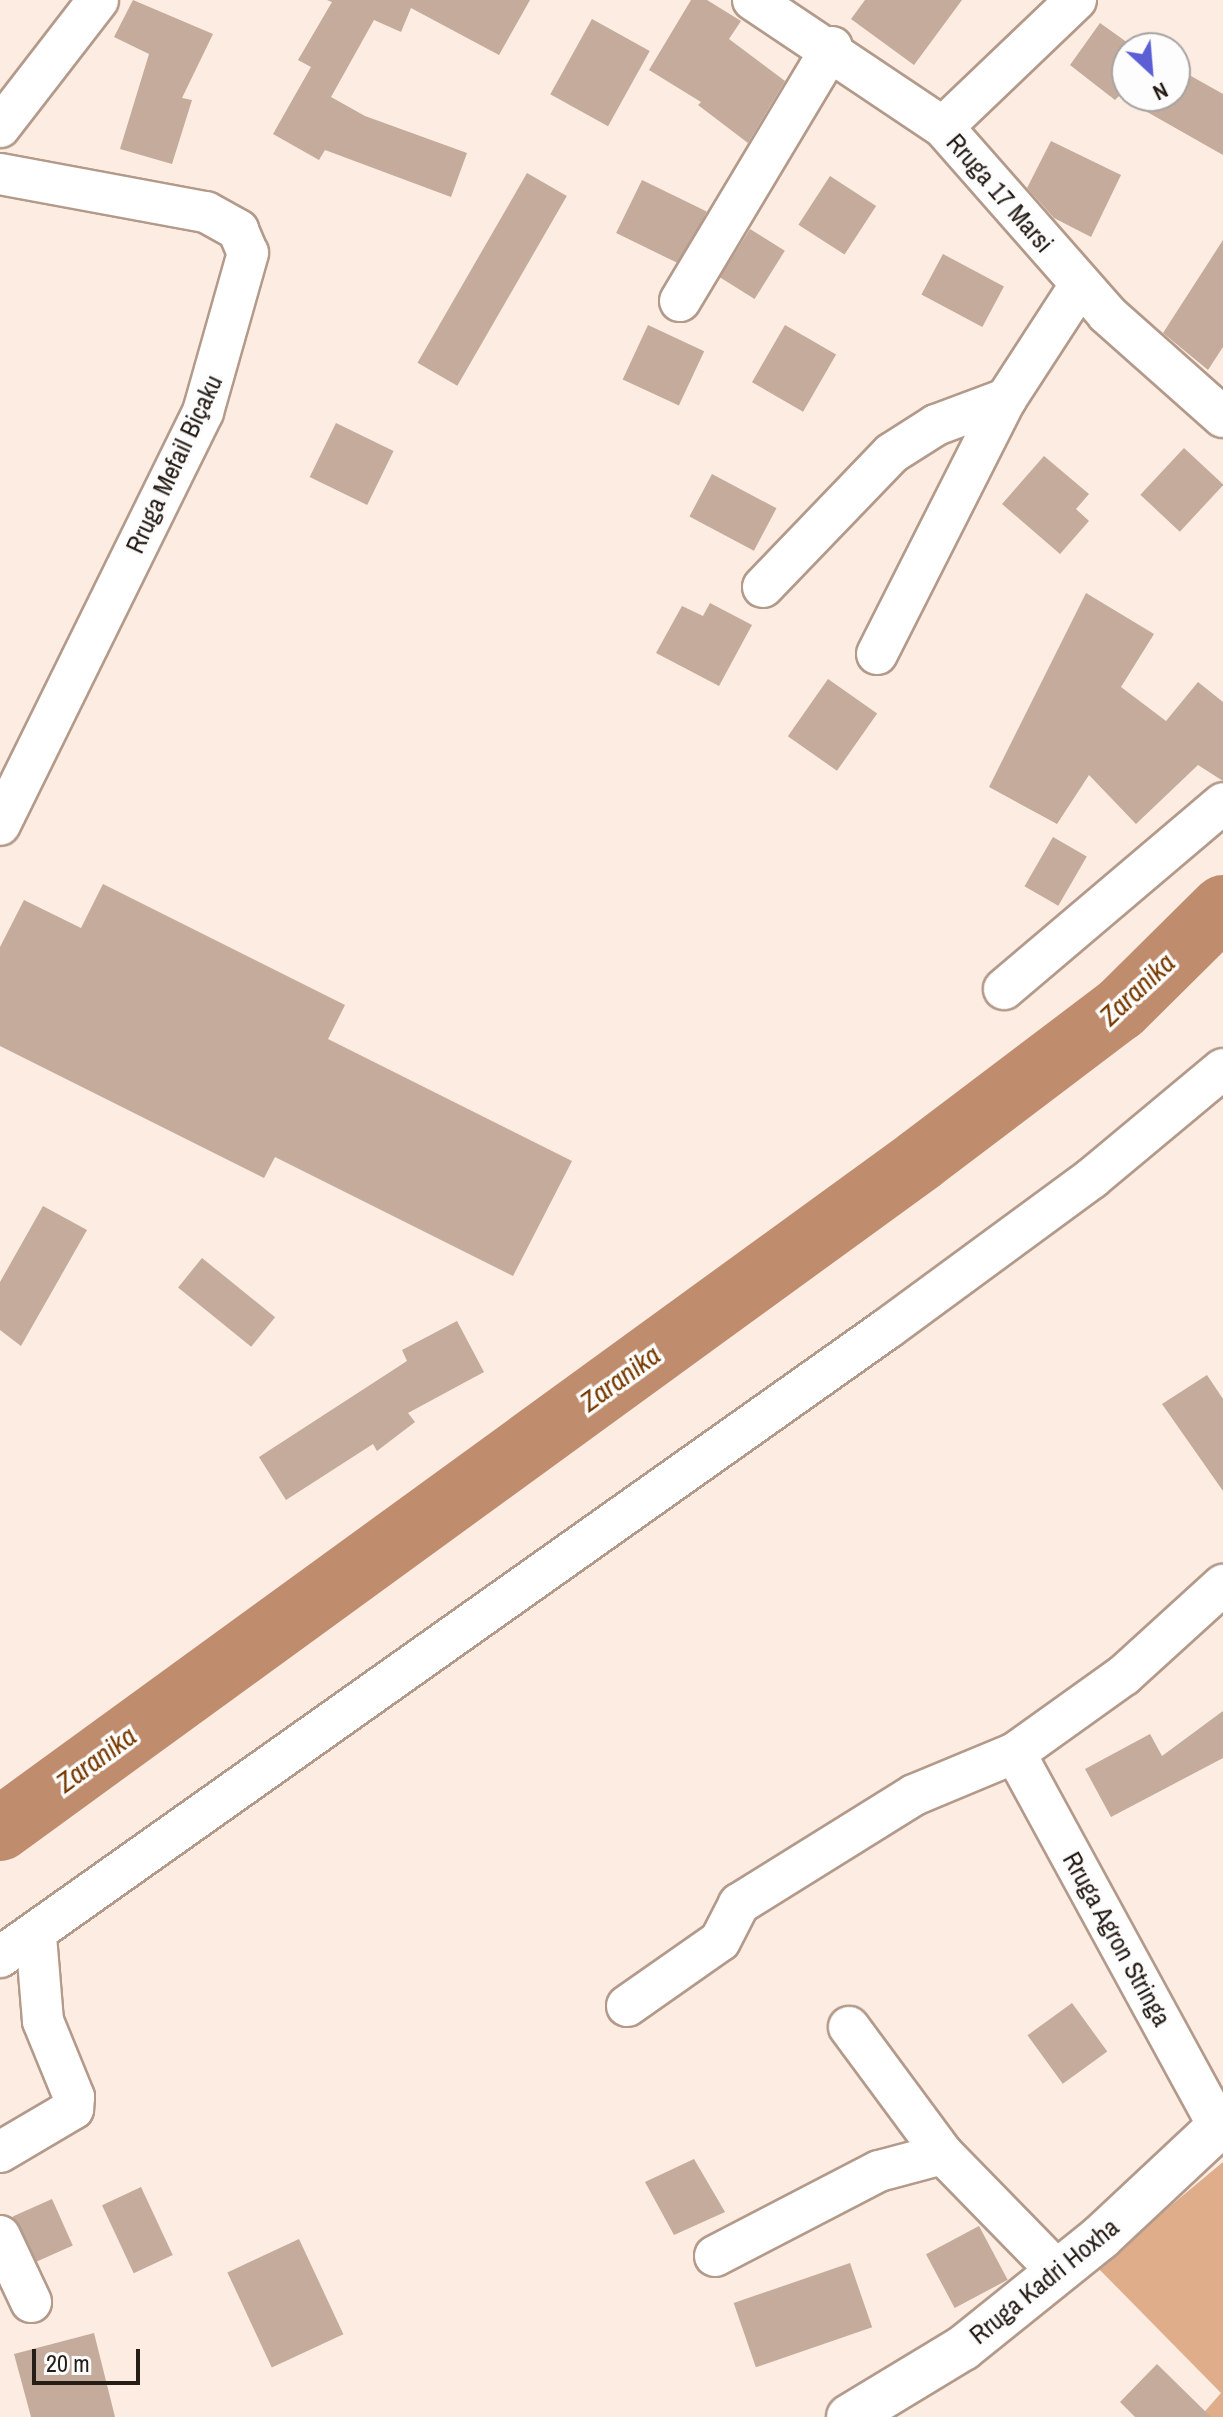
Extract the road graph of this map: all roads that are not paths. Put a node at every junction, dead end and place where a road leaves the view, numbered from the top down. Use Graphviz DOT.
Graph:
graph roads {
  1 [pos="98,0"];
  2 [pos="753,0"];
  3 [pos="1076,0"];
  4 [pos="832,47"];
  5 [pos="0,127"];
  6 [pos="943,127"];
  7 [pos="0,174"];
  8 [pos="1080,285"];
  9 [pos="680,301"];
  10 [pos="1006,399"];
  11 [pos="1223,417"];
  12 [pos="763,587"];
  13 [pos="877,654"];
  14 [pos="1223,803"];
  15 [pos="0,825"];
  16 [pos="1004,989"];
  17 [pos="1223,1069"];
  18 [pos="1221,1590"];
  19 [pos="1015,1753"];
  20 [pos="36,1936"];
  21 [pos="0,1957"];
  22 [pos="627,2006"];
  23 [pos="849,2027"];
  24 [pos="1220,2125"];
  25 [pos="0,2152"];
  26 [pos="943,2154"];
  27 [pos="0,2236"];
  28 [pos="715,2256"];
  29 [pos="1058,2272"];
  30 [pos="31,2302"];
  31 [pos="849,2417"];
  1 -- 5 [label="street"];
  2 -- 4 [label="street, Rruga 17 Marsi"];
  3 -- 6 [label="street"];
  4 -- 6 [label="street, Rruga 17 Marsi"];
  4 -- 9 [label="street"];
  6 -- 8 [label="street, Rruga 17 Marsi"];
  7 -- 15 [label="street, Rruga Mefail Biçaku"];
  8 -- 10 [label="street"];
  8 -- 11 [label="street, Rruga 17 Marsi"];
  10 -- 12 [label="street"];
  10 -- 13 [label="street"];
  14 -- 16 [label="street"];
  17 -- 20 [label="street"];
  18 -- 19 [label="street"];
  19 -- 22 [label="street"];
  19 -- 24 [label="street, Rruga Agron Stringa"];
  20 -- 21 [label="street"];
  20 -- 25 [label="street"];
  23 -- 26 [label="street"];
  24 -- 29 [label="main road, Rruga Kadri Hoxha"];
  26 -- 28 [label="street"];
  26 -- 29 [label="street"];
  27 -- 30 [label="street"];
  29 -- 31 [label="main road, Rruga Kadri Hoxha"];
}
